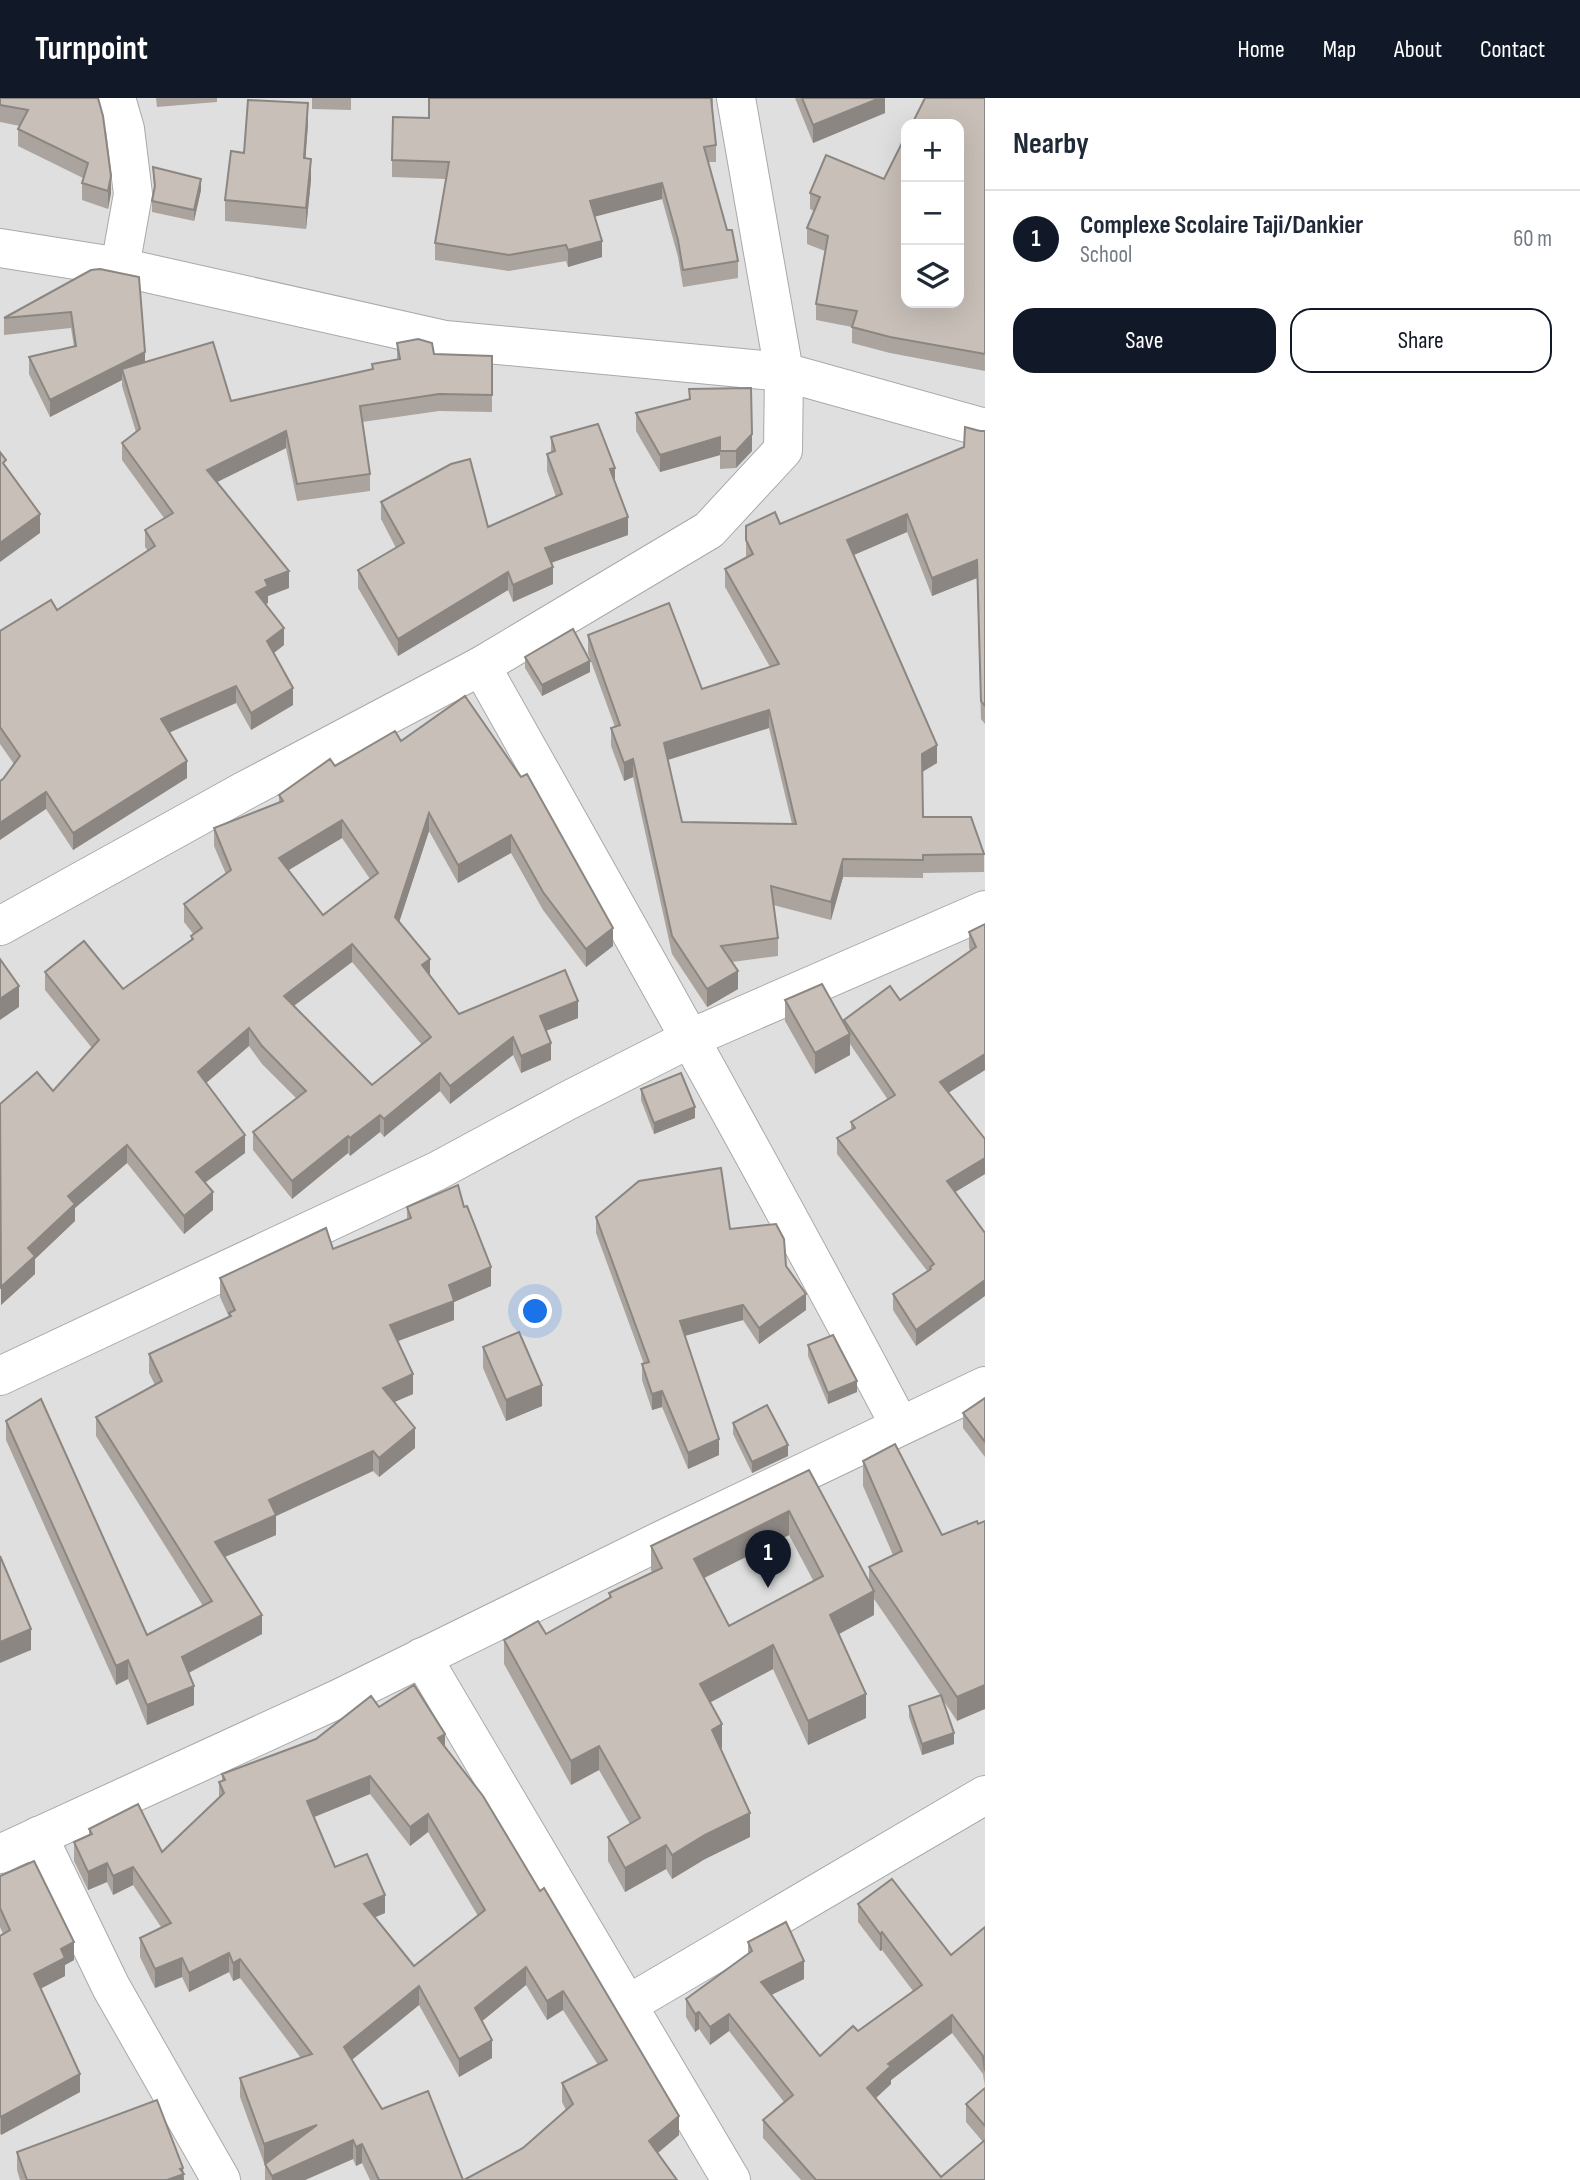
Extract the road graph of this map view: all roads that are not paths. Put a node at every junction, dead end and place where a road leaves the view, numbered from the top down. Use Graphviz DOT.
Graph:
graph roads {
  1 [pos="116,98"];
  2 [pos="736,98"];
  3 [pos="0,248"];
  4 [pos="120,267"];
  5 [pos="784,372"];
  6 [pos="985,428"];
  7 [pos="481,666"];
  8 [pos="985,910"];
  9 [pos="0,926"];
  10 [pos="691,1038"];
  11 [pos="0,1376"];
  12 [pos="985,1385"];
  13 [pos="900,1426"];
  14 [pos="422,1657"];
  15 [pos="985,1795"];
  16 [pos="38,1836"];
  17 [pos="0,1854"];
  18 [pos="627,2005"];
  19 [pos="221,2180"];
  20 [pos="731,2180"];
  1 -- 4 [label="street"];
  2 -- 5 [label="street"];
  3 -- 4 [label="street"];
  4 -- 5 [label="street"];
  5 -- 6 [label="street"];
  5 -- 7 [label="street"];
  7 -- 9 [label="street"];
  7 -- 10 [label="street"];
  8 -- 10 [label="street"];
  10 -- 11 [label="street"];
  10 -- 13 [label="street"];
  12 -- 13 [label="street"];
  13 -- 14 [label="street"];
  14 -- 16 [label="street"];
  14 -- 18 [label="street"];
  15 -- 18 [label="street"];
  16 -- 17 [label="street"];
  16 -- 19 [label="street"];
  18 -- 20 [label="street"];
}
